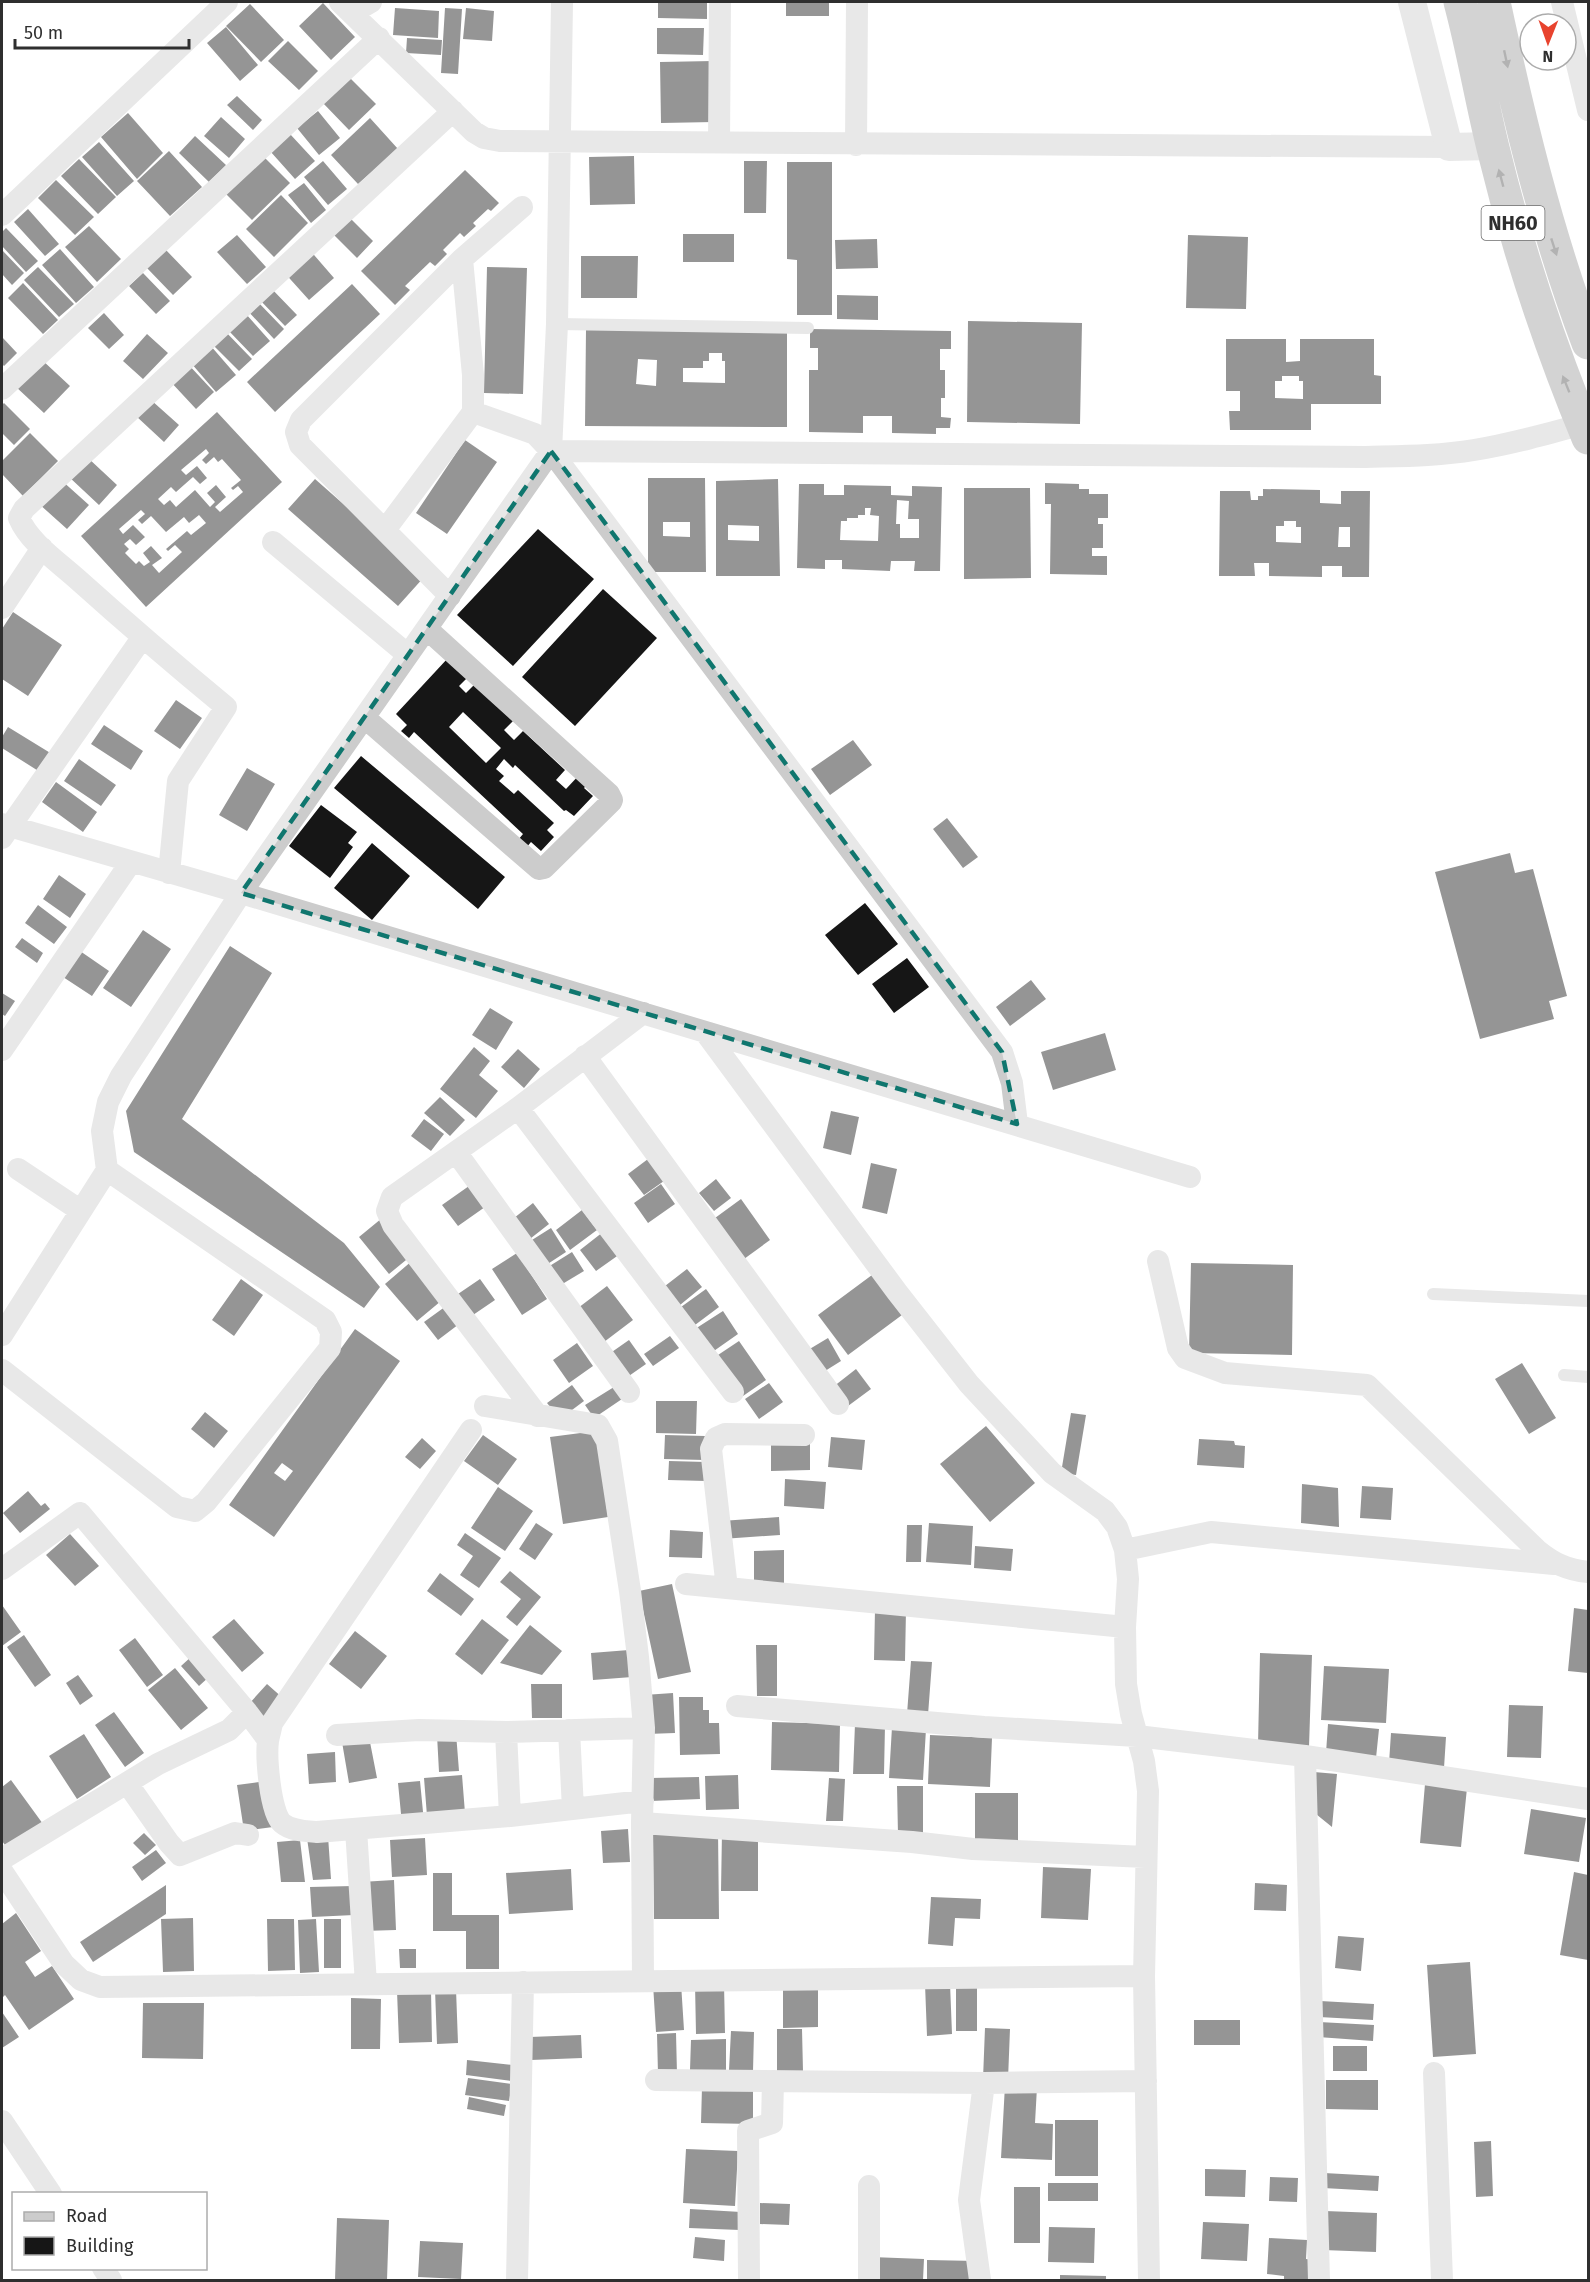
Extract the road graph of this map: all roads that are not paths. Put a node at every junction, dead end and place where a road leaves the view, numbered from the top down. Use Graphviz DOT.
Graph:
graph roads {
  1 [pos="227,2"];
  2 [pos="562,2"];
  3 [pos="720,2"];
  4 [pos="857,2"];
  5 [pos="1412,2"];
  6 [pos="1460,2"];
  7 [pos="1494,2"];
  8 [pos="1563,2"];
  9 [pos="354,5"];
  10 [pos="379,38"];
  11 [pos="1588,110"];
  12 [pos="453,111"];
  13 [pos="560,142"];
  14 [pos="719,142"];
  15 [pos="856,145"];
  16 [pos="1449,147"];
  17 [pos="1492,147"];
  18 [pos="522,207"];
  19 [pos="2,215"];
  20 [pos="462,260"];
  21 [pos="557,324"];
  22 [pos="808,328"];
  23 [pos="1588,344"];
  24 [pos="2,389"];
  25 [pos="473,412"];
  26 [pos="1586,431"];
  27 [pos="551,451"];
  28 [pos="385,530"];
  29 [pos="273,542"];
  30 [pos="42,548"];
  31 [pos="450,596"];
  32 [pos="2,608"];
  33 [pos="427,629"];
  34 [pos="142,638"];
  35 [pos="408,655"];
  36 [pos="365,718"];
  37 [pos="4,830"];
  38 [pos="131,862"];
  39 [pos="169,873"];
  40 [pos="241,893"];
  41 [pos="643,1013"];
  42 [pos="705,1032"];
  43 [pos="2,1050"];
  44 [pos="585,1056"];
  45 [pos="518,1108"];
  46 [pos="1017,1124"];
  47 [pos="456,1152"];
  48 [pos="18,1169"];
  49 [pos="107,1170"];
  50 [pos="1190,1177"];
  51 [pos="81,1211"];
  52 [pos="1158,1261"];
  53 [pos="1433,1294"];
  54 [pos="1588,1301"];
  55 [pos="2,1335"];
  56 [pos="2,1370"];
  57 [pos="1564,1375"];
  58 [pos="1588,1377"];
  59 [pos="629,1392"];
  60 [pos="733,1392"];
  61 [pos="838,1404"];
  62 [pos="485,1406"];
  63 [pos="538,1416"];
  64 [pos="471,1430"];
  65 [pos="804,1435"];
  66 [pos="1125,1550"];
  67 [pos="1554,1564"];
  68 [pos="2,1569"];
  69 [pos="1588,1572"];
  70 [pos="686,1584"];
  71 [pos="727,1588"];
  72 [pos="1125,1627"];
  73 [pos="737,1706"];
  74 [pos="247,1712"];
  75 [pos="644,1728"];
  76 [pos="569,1730"];
  77 [pos="506,1732"];
  78 [pos="337,1735"];
  79 [pos="1137,1736"];
  80 [pos="268,1740"];
  81 [pos="1305,1756"];
  82 [pos="127,1783"];
  83 [pos="1588,1799"];
  84 [pos="573,1809"];
  85 [pos="643,1812"];
  86 [pos="510,1816"];
  87 [pos="356,1829"];
  88 [pos="248,1835"];
  89 [pos="1145,1857"];
  90 [pos="2,1859"];
  91 [pos="2,1871"];
  92 [pos="1144,1976"];
  93 [pos="644,1980"];
  94 [pos="523,1982"];
  95 [pos="366,1984"];
  96 [pos="1434,2073"];
  97 [pos="656,2080"];
  98 [pos="773,2081"];
  99 [pos="1146,2081"];
  100 [pos="984,2083"];
  101 [pos="2,2121"];
  102 [pos="868,2186"];
  103 [pos="50,2192"];
  104 [pos="517,2280"];
  105 [pos="749,2280"];
  106 [pos="869,2280"];
  107 [pos="981,2280"];
  108 [pos="1149,2280"];
  109 [pos="1320,2280"];
  110 [pos="1442,2280"];
  1 -- 19 [label="street"];
  2 -- 13 [label="street"];
  3 -- 14 [label="street"];
  4 -- 15 [label="street"];
  5 -- 16 [label="street"];
  6 -- 17 [label="highway, NH60"];
  7 -- 23 [label="highway, NH60, one-way"];
  8 -- 11 [label="street"];
  9 -- 10 [label="street"];
  10 -- 12 [label="street"];
  10 -- 24 [label="street"];
  12 -- 13 [label="street"];
  12 -- 30 [label="street"];
  13 -- 14 [label="street"];
  13 -- 21 [label="street"];
  14 -- 15 [label="street"];
  15 -- 16 [label="street"];
  16 -- 17 [label="street"];
  26 -- 17 [label="highway, NH60, one-way"];
  18 -- 20 [label="street"];
  20 -- 25 [label="street"];
  20 -- 28 [label="street"];
  21 -- 22 [label="lane"];
  21 -- 27 [label="street"];
  25 -- 27 [label="street"];
  25 -- 28 [label="street"];
  26 -- 27 [label="street"];
  27 -- 31 [label="street"];
  27 -- 46 [label="street"];
  28 -- 31 [label="street"];
  29 -- 35 [label="street"];
  30 -- 32 [label="street"];
  30 -- 34 [label="street"];
  31 -- 33 [label="street"];
  33 -- 35 [label="street"];
  33 -- 36 [label="street"];
  34 -- 37 [label="street"];
  34 -- 39 [label="street"];
  35 -- 36 [label="street"];
  36 -- 40 [label="street"];
  37 -- 38 [label="street"];
  38 -- 39 [label="street"];
  38 -- 43 [label="street"];
  39 -- 40 [label="street"];
  40 -- 41 [label="street"];
  40 -- 49 [label="street"];
  41 -- 42 [label="street"];
  41 -- 44 [label="street"];
  42 -- 46 [label="street"];
  42 -- 66 [label="street"];
  44 -- 45 [label="street"];
  44 -- 61 [label="street"];
  45 -- 47 [label="street"];
  45 -- 60 [label="street"];
  46 -- 50 [label="street"];
  47 -- 59 [label="street"];
  47 -- 63 [label="street"];
  48 -- 51 [label="street"];
  49 -- 51 [label="street"];
  49 -- 56 [label="street"];
  51 -- 55 [label="street"];
  52 -- 67 [label="street"];
  53 -- 54 [label="lane"];
  57 -- 58 [label="lane"];
  62 -- 63 [label="street"];
  63 -- 75 [label="street"];
  64 -- 80 [label="street"];
  65 -- 71 [label="street"];
  66 -- 67 [label="street"];
  66 -- 72 [label="street"];
  67 -- 69 [label="street"];
  68 -- 74 [label="street"];
  70 -- 71 [label="street"];
  71 -- 72 [label="street"];
  72 -- 79 [label="street"];
  73 -- 79 [label="street"];
  74 -- 80 [label="street"];
  74 -- 82 [label="street"];
  75 -- 76 [label="street"];
  75 -- 85 [label="street"];
  76 -- 77 [label="street"];
  76 -- 84 [label="street"];
  77 -- 78 [label="street"];
  77 -- 86 [label="street"];
  79 -- 81 [label="street"];
  79 -- 89 [label="street"];
  80 -- 87 [label="street"];
  81 -- 83 [label="street"];
  81 -- 109 [label="street"];
  82 -- 88 [label="street"];
  82 -- 90 [label="street"];
  84 -- 85 [label="street"];
  84 -- 86 [label="street"];
  85 -- 89 [label="street"];
  85 -- 93 [label="street"];
  86 -- 87 [label="street"];
  87 -- 95 [label="street"];
  89 -- 92 [label="street"];
  91 -- 95 [label="street"];
  92 -- 93 [label="street"];
  92 -- 99 [label="street"];
  93 -- 94 [label="street"];
  94 -- 95 [label="street"];
  94 -- 104 [label="street"];
  96 -- 110 [label="street"];
  97 -- 98 [label="street"];
  98 -- 100 [label="street"];
  98 -- 105 [label="street"];
  99 -- 100 [label="street"];
  99 -- 108 [label="street"];
  100 -- 107 [label="street"];
  101 -- 103 [label="street"];
  102 -- 106 [label="street"];
}
